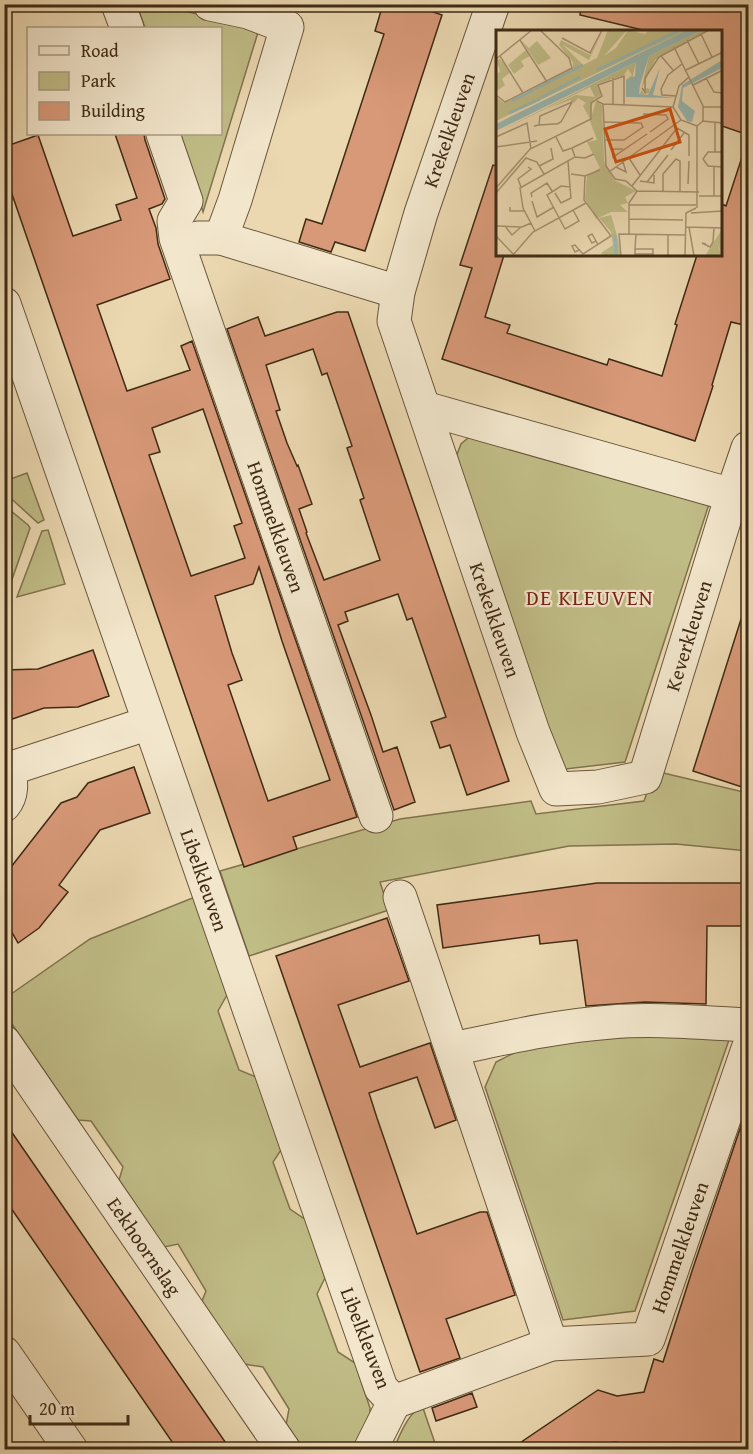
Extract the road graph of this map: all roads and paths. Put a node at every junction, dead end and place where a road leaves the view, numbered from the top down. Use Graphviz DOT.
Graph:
graph roads {
  1 [pos="118,4"];
  2 [pos="210,4"];
  3 [pos="493,4"];
  4 [pos="127,27"];
  5 [pos="163,135"];
  6 [pos="176,238"];
  7 [pos="221,238"];
  8 [pos="398,292"];
  9 [pos="5,304"];
  10 [pos="424,408"];
  11 [pos="748,448"];
  12 [pos="732,495"];
  13 [pos="149,723"];
  14 [pos="7,767"];
  15 [pos="598,787"];
  16 [pos="4,805"];
  17 [pos="375,816"];
  18 [pos="400,897"];
  19 [pos="748,1025"];
  20 [pos="4,1042"];
  21 [pos="452,1049"];
  22 [pos="747,1059"];
  23 [pos="551,1344"];
  24 [pos="4,1353"];
  25 [pos="394,1402"];
  26 [pos="71,1449"];
  27 [pos="284,1449"];
  28 [pos="370,1449"];
  1 -- 4 [label="street"];
  2 -- 7 [label="street"];
  3 -- 8 [label="street, Krekelkleuven"];
  5 -- 6 [label="street, Hommelkleuven"];
  6 -- 7 [label="street"];
  6 -- 17 [label="street, Hommelkleuven"];
  7 -- 8 [label="street"];
  8 -- 10 [label="street, Krekelkleuven"];
  9 -- 13 [label="street, Libelkleuven"];
  10 -- 12 [label="street"];
  10 -- 15 [label="street, Krekelkleuven"];
  11 -- 12 [label="street, Keverkleuven"];
  12 -- 15 [label="street, Keverkleuven"];
  13 -- 14 [label="street"];
  13 -- 25 [label="street, Libelkleuven"];
  14 -- 16 [label="street"];
  18 -- 21 [label="street"];
  19 -- 21 [label="street"];
  20 -- 27 [label="street, Eekhoornslag"];
  21 -- 23 [label="street"];
  22 -- 23 [label="street, Hommelkleuven"];
  23 -- 25 [label="street, Hommelkleuven"];
  24 -- 26 [label="street"];
  25 -- 28 [label="street, Libelkleuven"];
}
